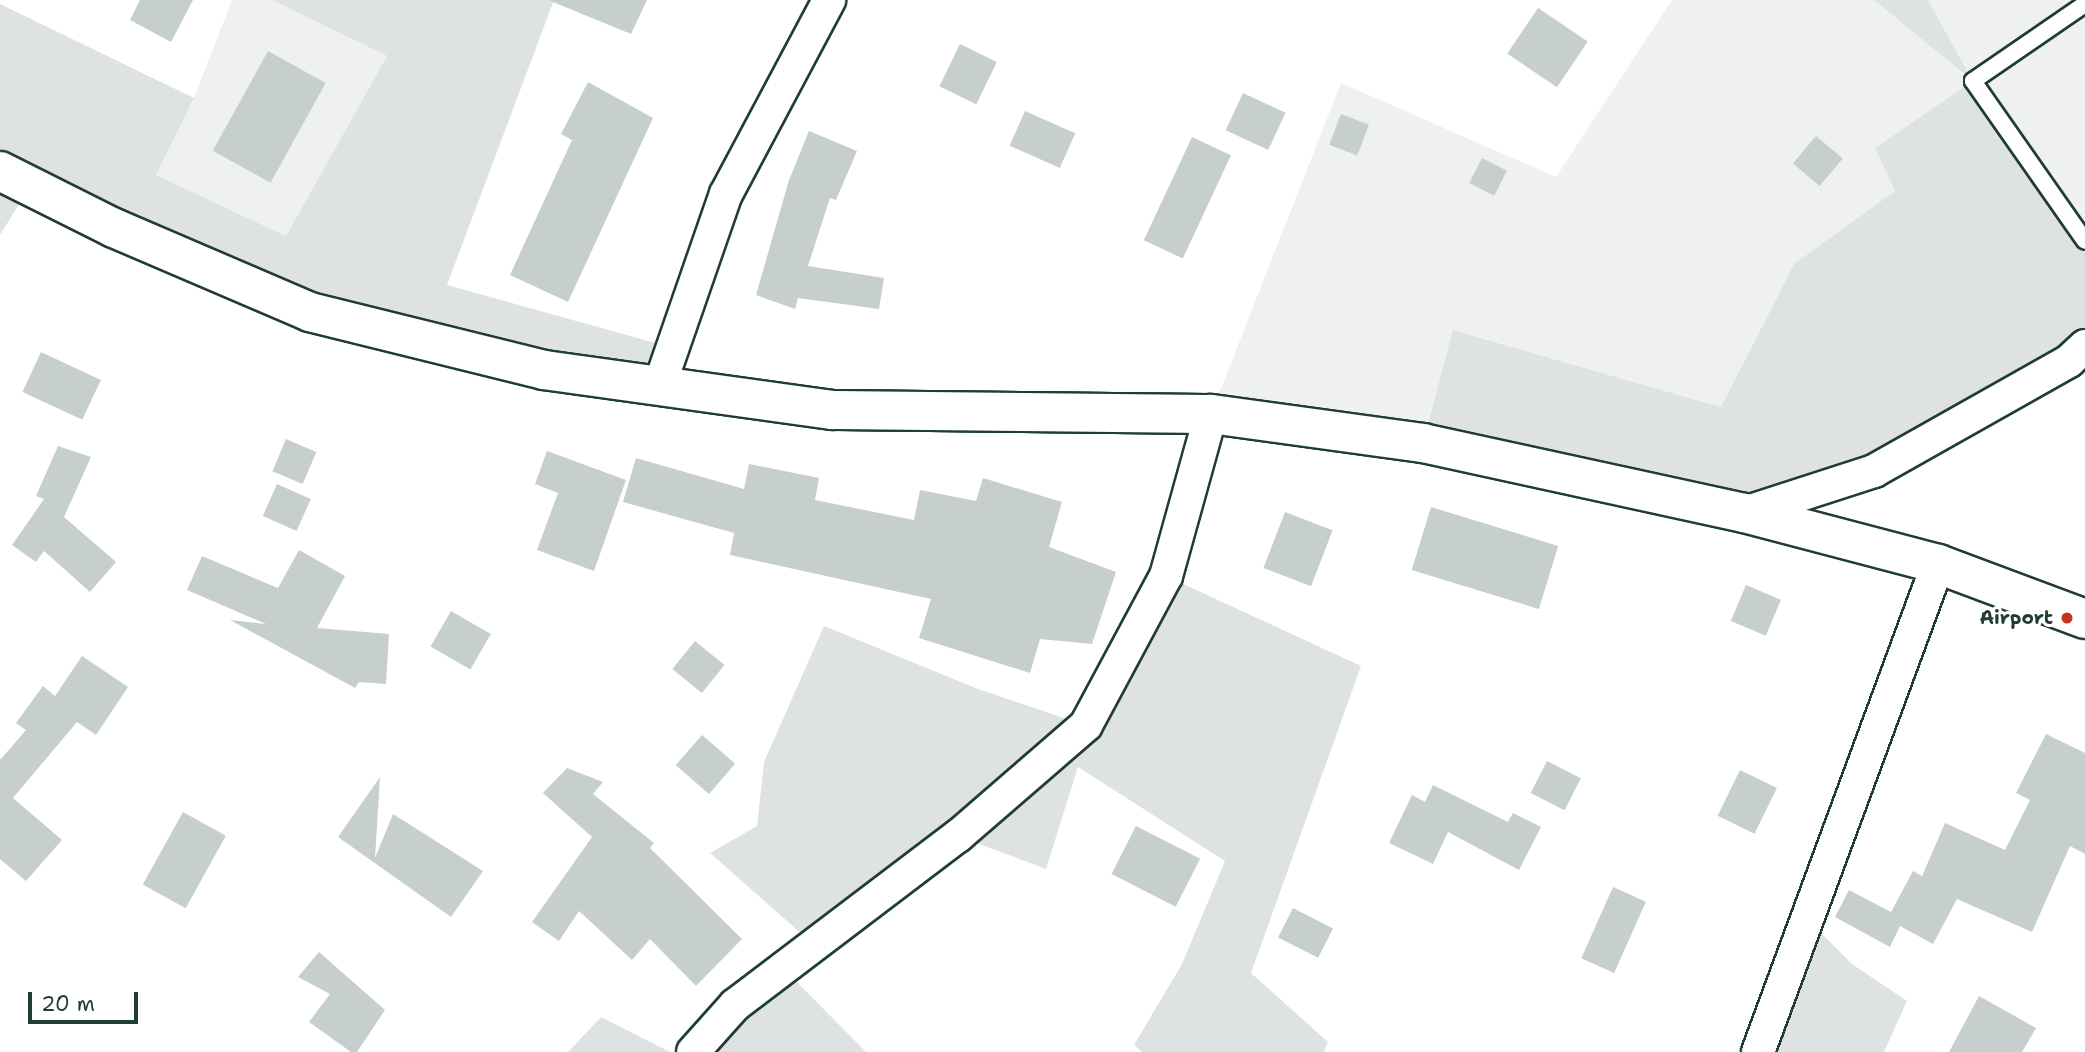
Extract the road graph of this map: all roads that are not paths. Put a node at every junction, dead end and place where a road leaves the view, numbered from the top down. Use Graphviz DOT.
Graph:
graph roads {
  1 [pos="828,0"];
  2 [pos="2085,4"];
  3 [pos="0,170"];
  4 [pos="2085,241"];
  5 [pos="2085,346"];
  6 [pos="659,387"];
  7 [pos="1211,414"];
  8 [pos="1744,513"];
  9 [pos="1938,564"];
  10 [pos="2085,619"];
  11 [pos="693,1052"];
  12 [pos="1758,1052"];
  1 -- 6 [label="street"];
  2 -- 4 [label="lane"];
  3 -- 6 [label="main road"];
  5 -- 8 [label="street"];
  6 -- 7 [label="main road"];
  7 -- 8 [label="main road"];
  7 -- 11 [label="street"];
  8 -- 9 [label="main road"];
  9 -- 10 [label="main road"];
  9 -- 12 [label="street"];
}
